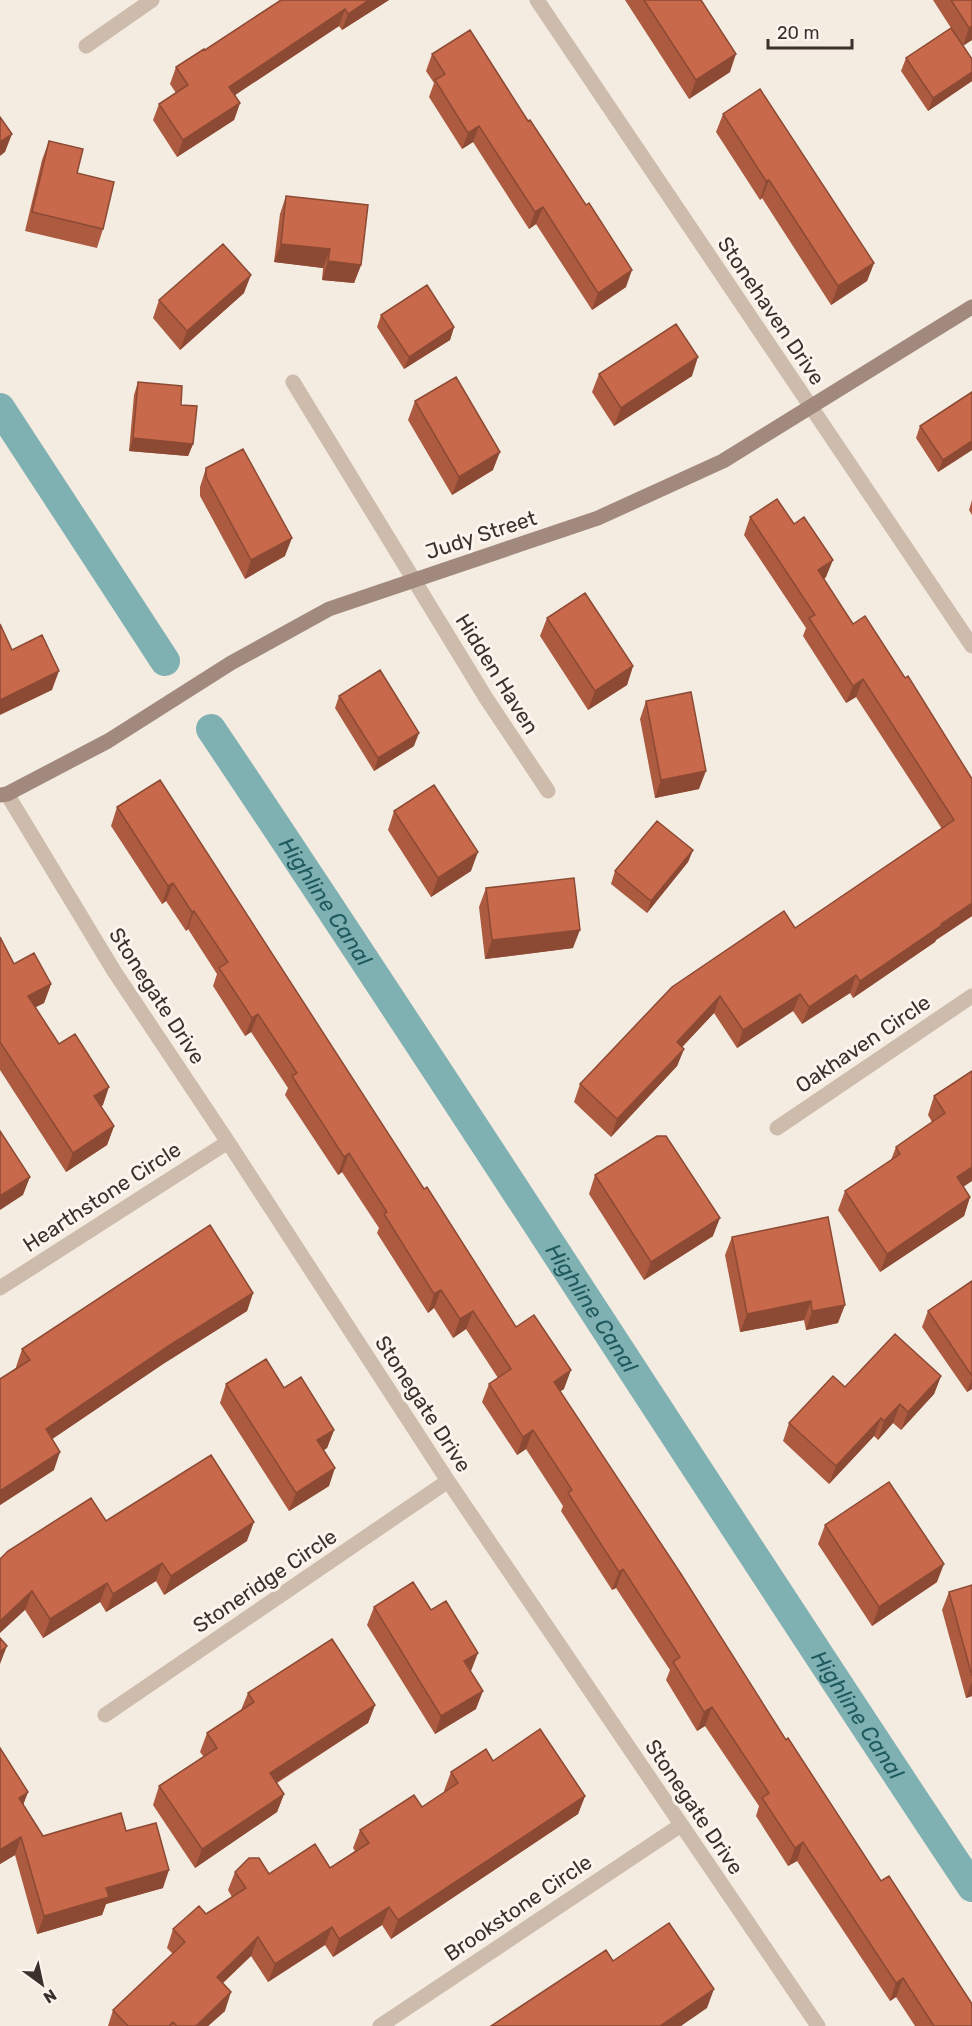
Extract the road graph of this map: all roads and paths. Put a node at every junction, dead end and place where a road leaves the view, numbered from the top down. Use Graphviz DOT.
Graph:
graph roads {
  1 [pos="152,0"];
  2 [pos="537,0"];
  3 [pos="86,46"];
  4 [pos="972,307"];
  5 [pos="293,382"];
  6 [pos="810,406"];
  7 [pos="413,579"];
  8 [pos="972,646"];
  9 [pos="548,791"];
  10 [pos="4,795"];
  11 [pos="972,996"];
  12 [pos="777,1128"];
  13 [pos="228,1142"];
  14 [pos="0,1288"];
  15 [pos="448,1481"];
  16 [pos="105,1714"];
  17 [pos="681,1825"];
  18 [pos="380,2026"];
  19 [pos="818,2026"];
  1 -- 3 [label="street"];
  2 -- 6 [label="street, Stonehaven Drive"];
  4 -- 6 [label="street, Judy Street"];
  5 -- 7 [label="street, Hidden Haven"];
  6 -- 7 [label="street, Judy Street"];
  6 -- 8 [label="street, Stonehaven Drive"];
  7 -- 9 [label="street, Hidden Haven"];
  7 -- 10 [label="street, Judy Street"];
  10 -- 13 [label="street, Stonegate Drive"];
  11 -- 12 [label="street, Oakhaven Circle"];
  13 -- 14 [label="street, Hearthstone Circle"];
  13 -- 15 [label="street, Stonegate Drive"];
  15 -- 16 [label="street, Stoneridge Circle"];
  15 -- 17 [label="street, Stonegate Drive"];
  17 -- 18 [label="street, Brookstone Circle"];
  17 -- 19 [label="street, Stonegate Drive"];
}
